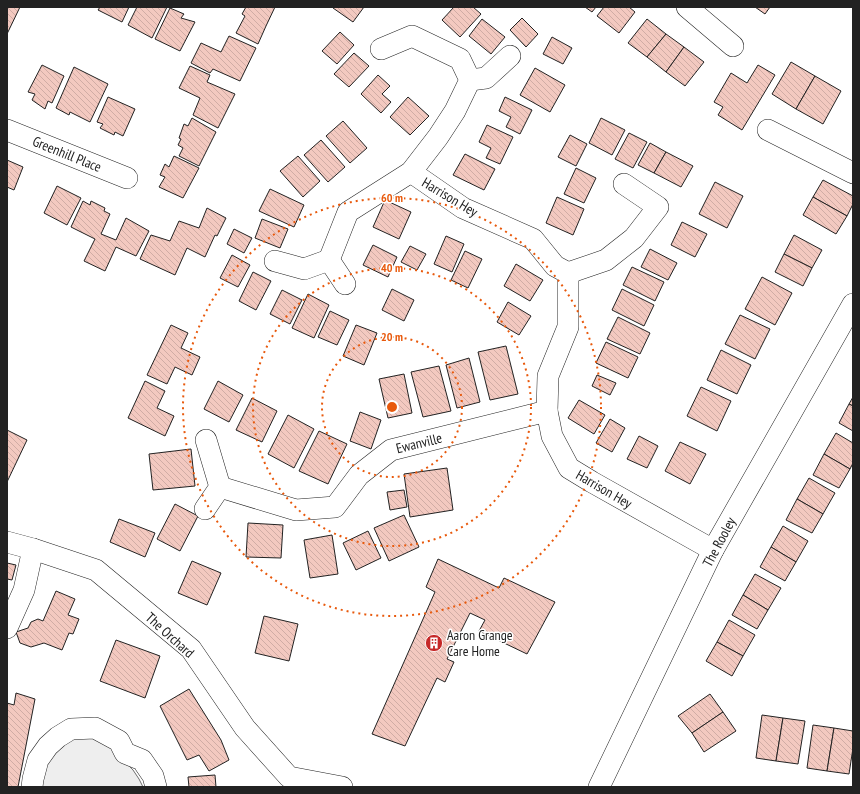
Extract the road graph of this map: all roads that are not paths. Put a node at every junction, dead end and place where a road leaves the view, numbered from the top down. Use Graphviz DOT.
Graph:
graph roads {
  1 [pos="687,7"];
  2 [pos="733,46"];
  3 [pos="381,49"];
  4 [pos="510,56"];
  5 [pos="470,80"];
  6 [pos="7,130"];
  7 [pos="768,130"];
  8 [pos="411,172"];
  9 [pos="853,173"];
  10 [pos="127,178"];
  11 [pos="624,184"];
  12 [pos="329,260"];
  13 [pos="275,261"];
  14 [pos="568,273"];
  15 [pos="346,284"];
  16 [pos="852,309"];
  17 [pos="547,411"];
  18 [pos="206,440"];
  19 [pos="220,487"];
  20 [pos="205,509"];
  21 [pos="7,542"];
  22 [pos="33,549"];
  23 [pos="712,550"];
  24 [pos="7,628"];
  25 [pos="32,787"];
  26 [pos="156,787"];
  27 [pos="342,787"];
  28 [pos="599,787"];
  1 -- 2 [label="street"];
  3 -- 5 [label="street"];
  4 -- 5 [label="street"];
  5 -- 8 [label="street, Harrison Hey"];
  6 -- 10 [label="street, Greenhill Place"];
  7 -- 9 [label="street"];
  8 -- 12 [label="street, Harrison Hey"];
  8 -- 14 [label="street, Harrison Hey"];
  11 -- 14 [label="street"];
  12 -- 13 [label="street"];
  12 -- 15 [label="street"];
  14 -- 17 [label="street, Harrison Hey"];
  16 -- 23 [label="street, The Rooley"];
  17 -- 19 [label="street, Ewanville"];
  17 -- 23 [label="street, Harrison Hey"];
  18 -- 19 [label="street"];
  19 -- 20 [label="street"];
  21 -- 22 [label="street, The Orchard"];
  22 -- 24 [label="street"];
  22 -- 27 [label="street, The Orchard"];
  23 -- 28 [label="street, The Rooley"];
  25 -- 26 [label="street"];
}
